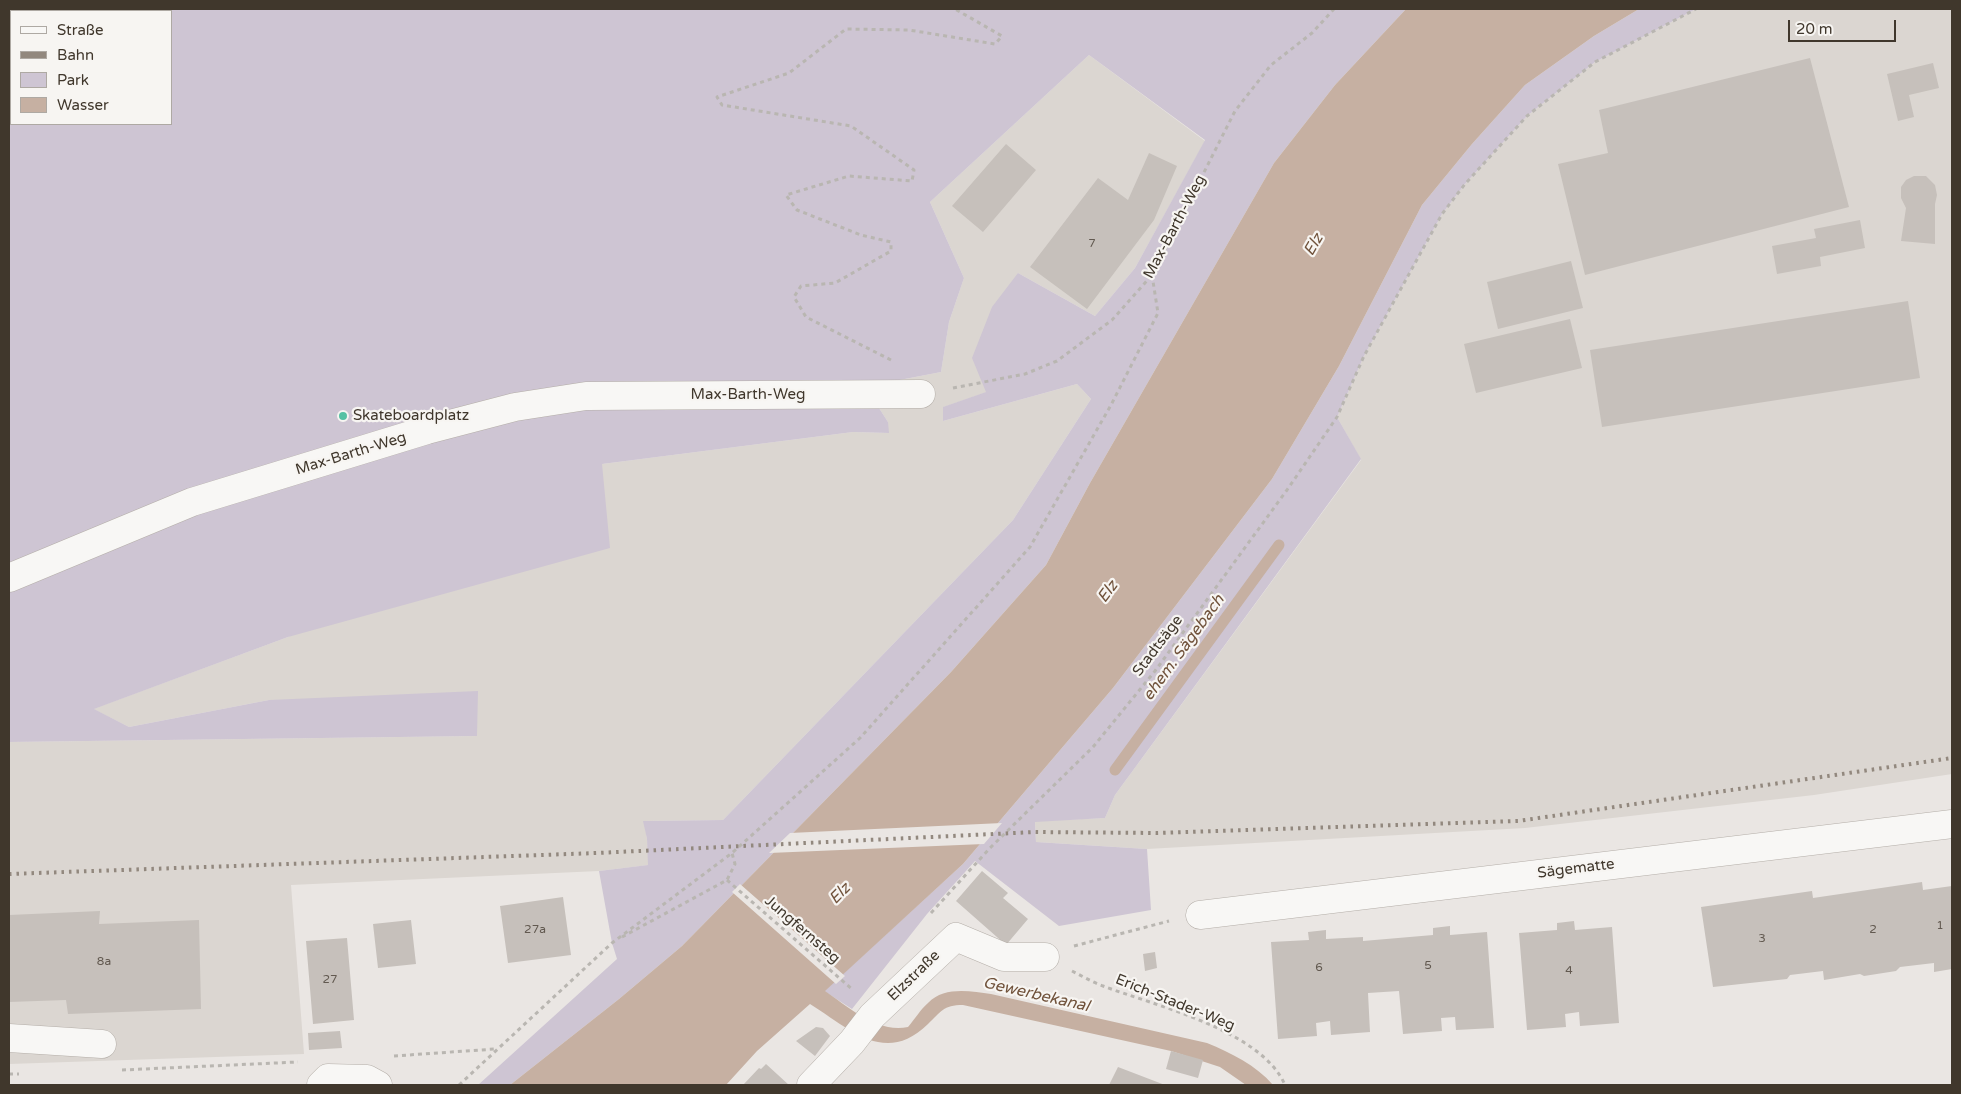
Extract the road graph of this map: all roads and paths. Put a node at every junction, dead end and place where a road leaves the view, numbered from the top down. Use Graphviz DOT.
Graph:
graph roads {
  1 [pos="955,9"];
  2 [pos="1334,9"];
  3 [pos="1696,9"];
  4 [pos="1152,275"];
  5 [pos="921,394"];
  6 [pos="9,578"];
  7 [pos="1952,824"];
  8 [pos="732,853"];
  9 [pos="727,880"];
  10 [pos="1200,915"];
  11 [pos="928,917"];
  12 [pos="612,943"];
  13 [pos="1045,956"];
  14 [pos="854,991"];
  15 [pos="9,1038"];
  16 [pos="102,1044"];
  17 [pos="496,1049"];
  18 [pos="388,1056"];
  19 [pos="299,1062"];
  20 [pos="115,1070"];
  21 [pos="28,1073"];
  22 [pos="9,1074"];
  23 [pos="321,1085"];
  24 [pos="378,1085"];
  25 [pos="459,1085"];
  26 [pos="811,1085"];
  27 [pos="1285,1085"];
  1 -- 5 [label="path"];
  2 -- 4 [label="path, Max-Barth-Weg"];
  3 -- 11 [label="path, Stadtsäge"];
  4 -- 5 [label="path, Max-Barth-Weg"];
  4 -- 8 [label="path"];
  5 -- 6 [label="street, Max-Barth-Weg"];
  7 -- 10 [label="street, Sägematte"];
  8 -- 9 [label="path"];
  8 -- 12 [label="path"];
  9 -- 12 [label="path"];
  9 -- 14 [label="path, Jungfernsteg"];
  10 -- 13 [label="path"];
  12 -- 17 [label="path"];
  13 -- 26 [label="street, Elzstraße"];
  13 -- 27 [label="path, Erich-Stader-Weg"];
  15 -- 16 [label="street"];
  17 -- 18 [label="path"];
  17 -- 25 [label="path"];
  19 -- 20 [label="path"];
  21 -- 22 [label="path"];
  23 -- 24 [label="street"];
}
